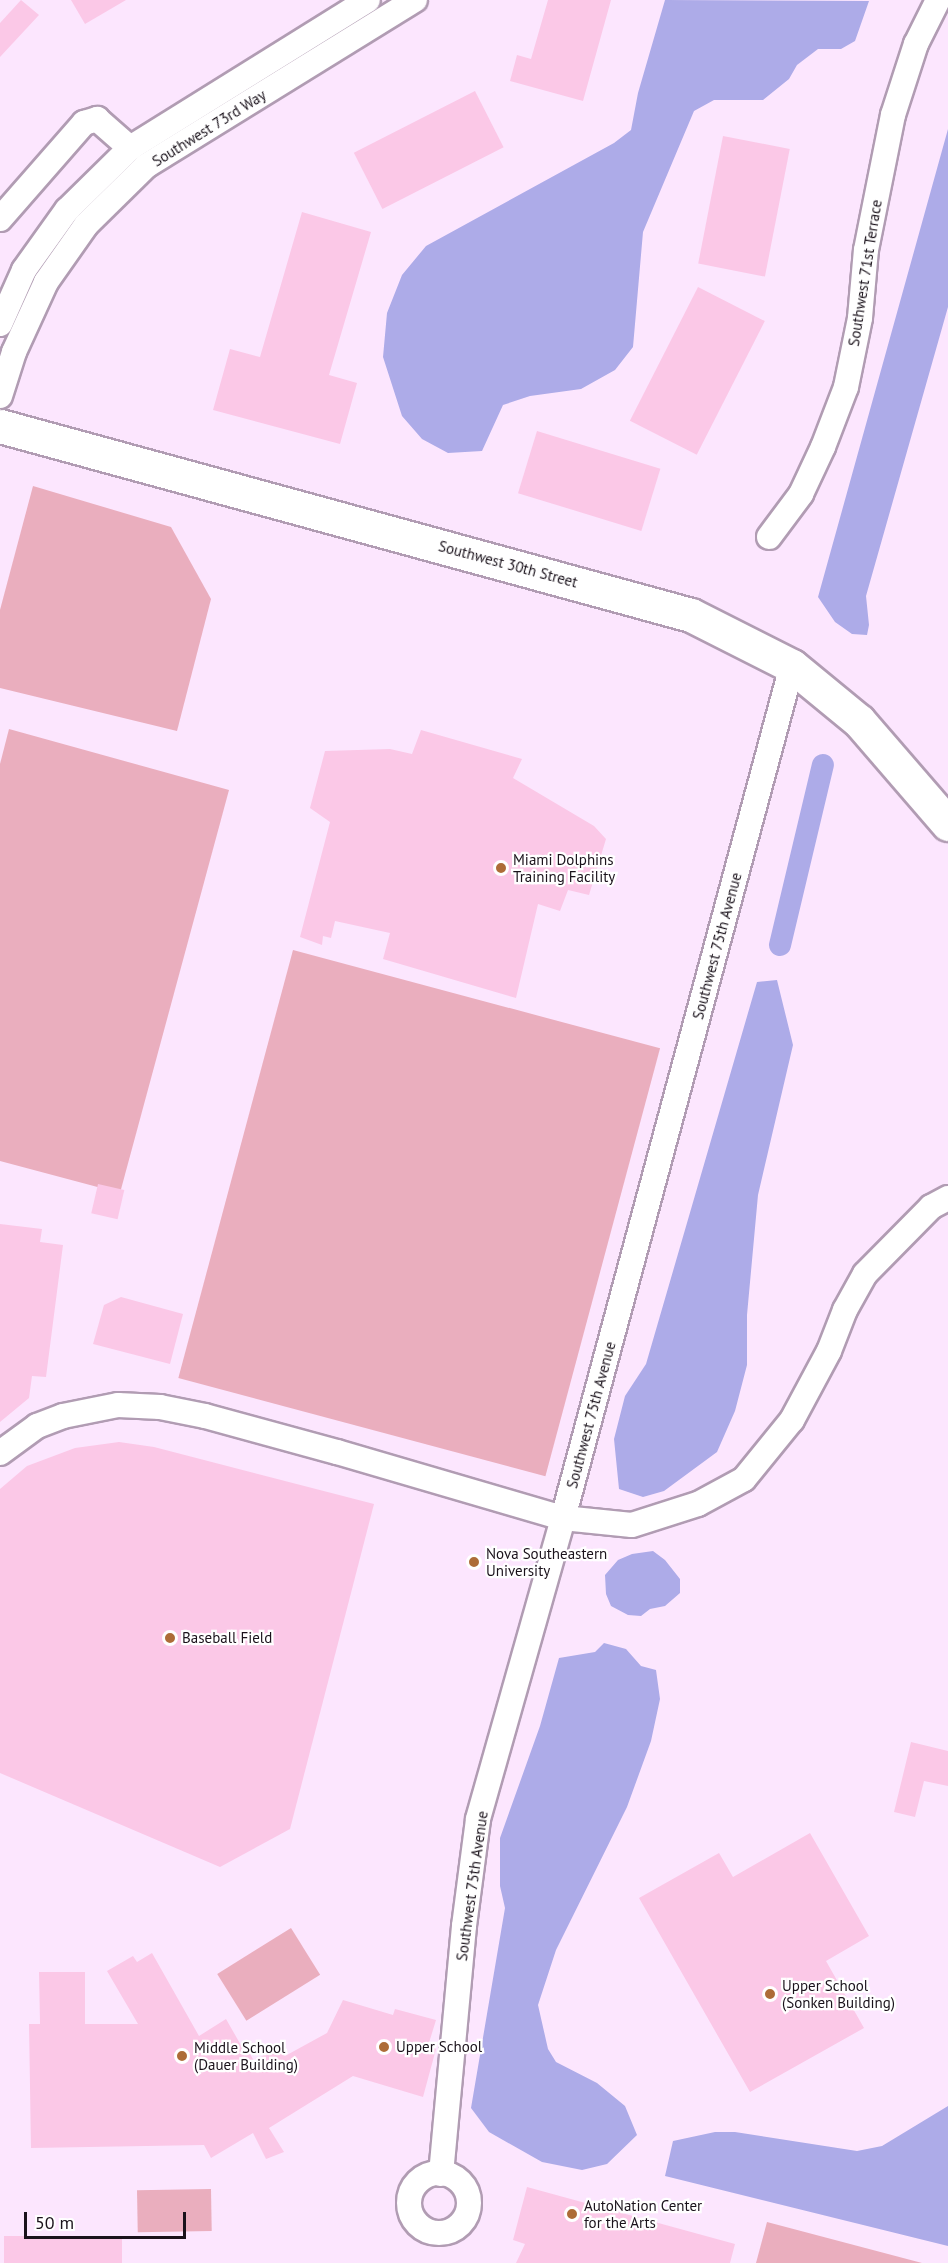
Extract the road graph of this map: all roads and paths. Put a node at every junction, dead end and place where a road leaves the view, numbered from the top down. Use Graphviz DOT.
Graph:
graph roads {
  1 [pos="368,0"];
  2 [pos="415,0"];
  3 [pos="938,0"];
  4 [pos="130,148"];
  5 [pos="0,219"];
  6 [pos="0,324"];
  7 [pos="0,396"];
  8 [pos="0,426"];
  9 [pos="769,537"];
  10 [pos="792,666"];
  11 [pos="948,824"];
  12 [pos="948,1198"];
  13 [pos="0,1453"];
  14 [pos="563,1518"];
  15 [pos="441,2174"];
  1 -- 4 [label="street, Southwest 73rd Way"];
  2 -- 7 [label="street, Southwest 73rd Way"];
  3 -- 9 [label="street, Southwest 71st Terrace"];
  4 -- 5 [label="street"];
  4 -- 6 [label="street, Southwest 73rd Way"];
  8 -- 10 [label="street, Southwest 30th Street"];
  10 -- 11 [label="street, Southwest 30th Street"];
  10 -- 14 [label="street, Southwest 75th Avenue"];
  12 -- 14 [label="street"];
  13 -- 14 [label="street"];
  14 -- 15 [label="street, Southwest 75th Avenue"];
}
